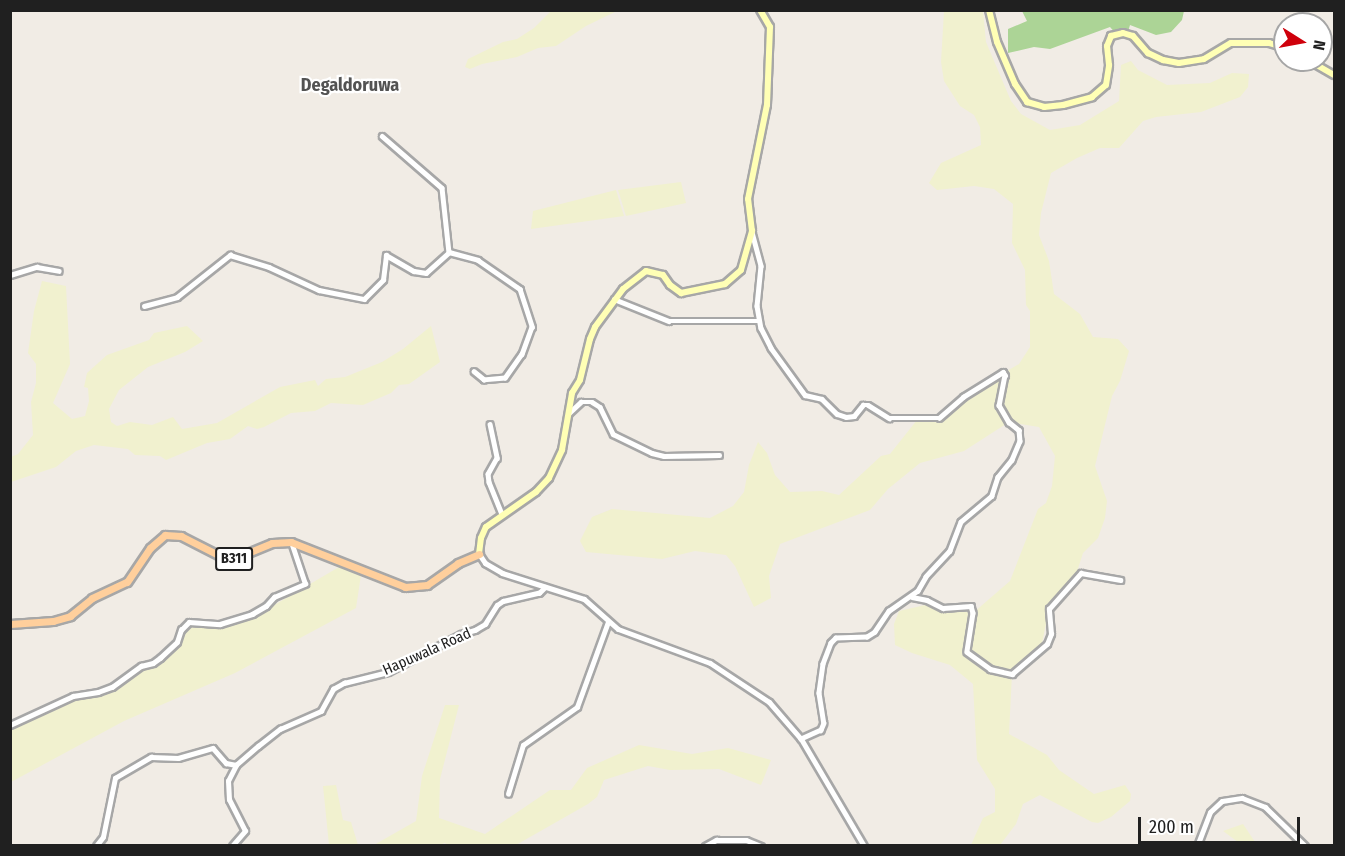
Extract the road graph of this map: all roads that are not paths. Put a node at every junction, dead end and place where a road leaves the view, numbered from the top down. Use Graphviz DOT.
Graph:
graph roads {
  1 [pos="760,10"];
  2 [pos="989,10"];
  3 [pos="1273,44"];
  4 [pos="382,136"];
  5 [pos="752,231"];
  6 [pos="448,252"];
  7 [pos="59,271"];
  8 [pos="10,275"];
  9 [pos="614,299"];
  10 [pos="144,306"];
  11 [pos="759,321"];
  12 [pos="474,372"];
  13 [pos="566,416"];
  14 [pos="490,424"];
  15 [pos="718,455"];
  16 [pos="502,515"];
  17 [pos="291,542"];
  18 [pos="479,554"];
  19 [pos="1120,580"];
  20 [pos="545,587"];
  21 [pos="912,597"];
  22 [pos="608,622"];
  23 [pos="10,624"];
  24 [pos="10,725"];
  25 [pos="801,739"];
  26 [pos="236,765"];
  27 [pos="508,794"];
  28 [pos="864,843"];
  29 [pos="96,846"];
  30 [pos="232,846"];
  31 [pos="705,846"];
  32 [pos="761,846"];
  33 [pos="858,846"];
  34 [pos="1197,846"];
  35 [pos="1305,846"];
  1 -- 5 [label="main road"];
  2 -- 3 [label="main road"];
  4 -- 6 [label="street"];
  5 -- 9 [label="main road"];
  5 -- 11 [label="street"];
  6 -- 10 [label="street"];
  6 -- 12 [label="street"];
  7 -- 8 [label="street"];
  9 -- 11 [label="street"];
  9 -- 13 [label="main road"];
  11 -- 21 [label="street"];
  13 -- 15 [label="street"];
  13 -- 16 [label="main road"];
  14 -- 16 [label="street"];
  16 -- 18 [label="main road"];
  17 -- 18 [label="main road"];
  17 -- 23 [label="main road, B311"];
  17 -- 24 [label="street"];
  18 -- 20 [label="street"];
  19 -- 21 [label="street"];
  20 -- 22 [label="street"];
  20 -- 26 [label="street, Hapuwala Road"];
  21 -- 25 [label="street"];
  22 -- 25 [label="street"];
  22 -- 27 [label="street"];
  25 -- 28 [label="street"];
  26 -- 29 [label="street"];
  26 -- 30 [label="street"];
  28 -- 33 [label="street"];
  31 -- 32 [label="street"];
  34 -- 35 [label="street"];
}
